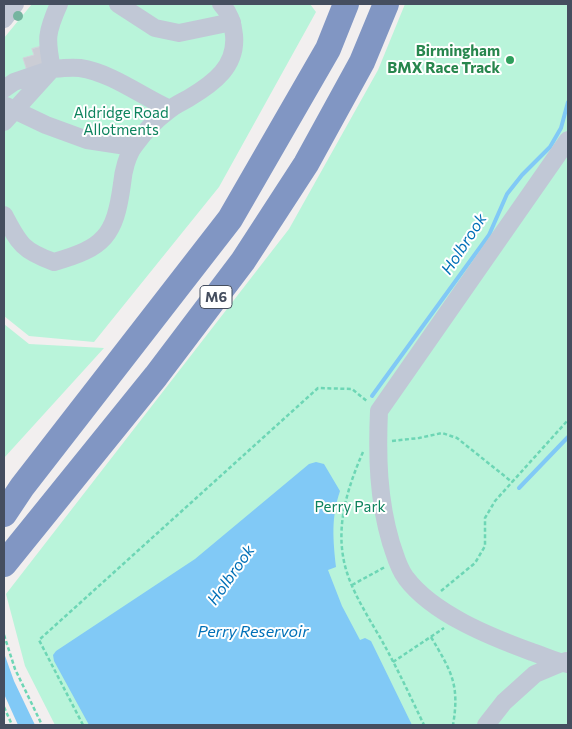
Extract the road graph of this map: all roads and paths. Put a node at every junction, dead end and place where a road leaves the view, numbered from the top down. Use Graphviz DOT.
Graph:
graph roads {
  1 [pos="15,4"];
  2 [pos="59,4"];
  3 [pos="118,4"];
  4 [pos="221,4"];
  5 [pos="346,4"];
  6 [pos="386,4"];
  7 [pos="4,19"];
  8 [pos="232,22"];
  9 [pos="52,69"];
  10 [pos="4,89"];
  11 [pos="162,110"];
  12 [pos="8,112"];
  13 [pos="568,140"];
  14 [pos="133,147"];
  15 [pos="4,215"];
  16 [pos="379,411"];
  17 [pos="568,420"];
  18 [pos="372,444"];
  19 [pos="512,482"];
  20 [pos="4,514"];
  21 [pos="397,560"];
  22 [pos="4,564"];
  23 [pos="351,585"];
  24 [pos="429,600"];
  25 [pos="458,619"];
  26 [pos="4,635"];
  27 [pos="431,637"];
  28 [pos="394,662"];
  29 [pos="566,662"];
  30 [pos="4,707"];
  31 [pos="12,725"];
  32 [pos="42,725"];
  33 [pos="83,725"];
  34 [pos="424,725"];
  35 [pos="453,725"];
  36 [pos="486,725"];
  1 -- 7 [label="street"];
  2 -- 9 [label="street"];
  3 -- 8 [label="street"];
  4 -- 8 [label="street"];
  5 -- 20 [label="highway, M6"];
  6 -- 22 [label="highway, M6"];
  8 -- 11 [label="street"];
  9 -- 10 [label="street"];
  9 -- 11 [label="street"];
  9 -- 12 [label="street"];
  11 -- 14 [label="street"];
  12 -- 14 [label="street"];
  13 -- 16 [label="street"];
  14 -- 15 [label="street"];
  16 -- 18 [label="street"];
  16 -- 33 [label="path"];
  17 -- 19 [label="path"];
  18 -- 19 [label="path"];
  18 -- 21 [label="street"];
  18 -- 23 [label="path"];
  19 -- 24 [label="path"];
  21 -- 23 [label="path"];
  21 -- 24 [label="street"];
  23 -- 28 [label="path"];
  24 -- 25 [label="street"];
  25 -- 27 [label="path"];
  25 -- 29 [label="street"];
  26 -- 32 [label="path"];
  27 -- 28 [label="path"];
  27 -- 35 [label="path"];
  28 -- 34 [label="path"];
  29 -- 36 [label="street"];
  30 -- 31 [label="path"];
}
